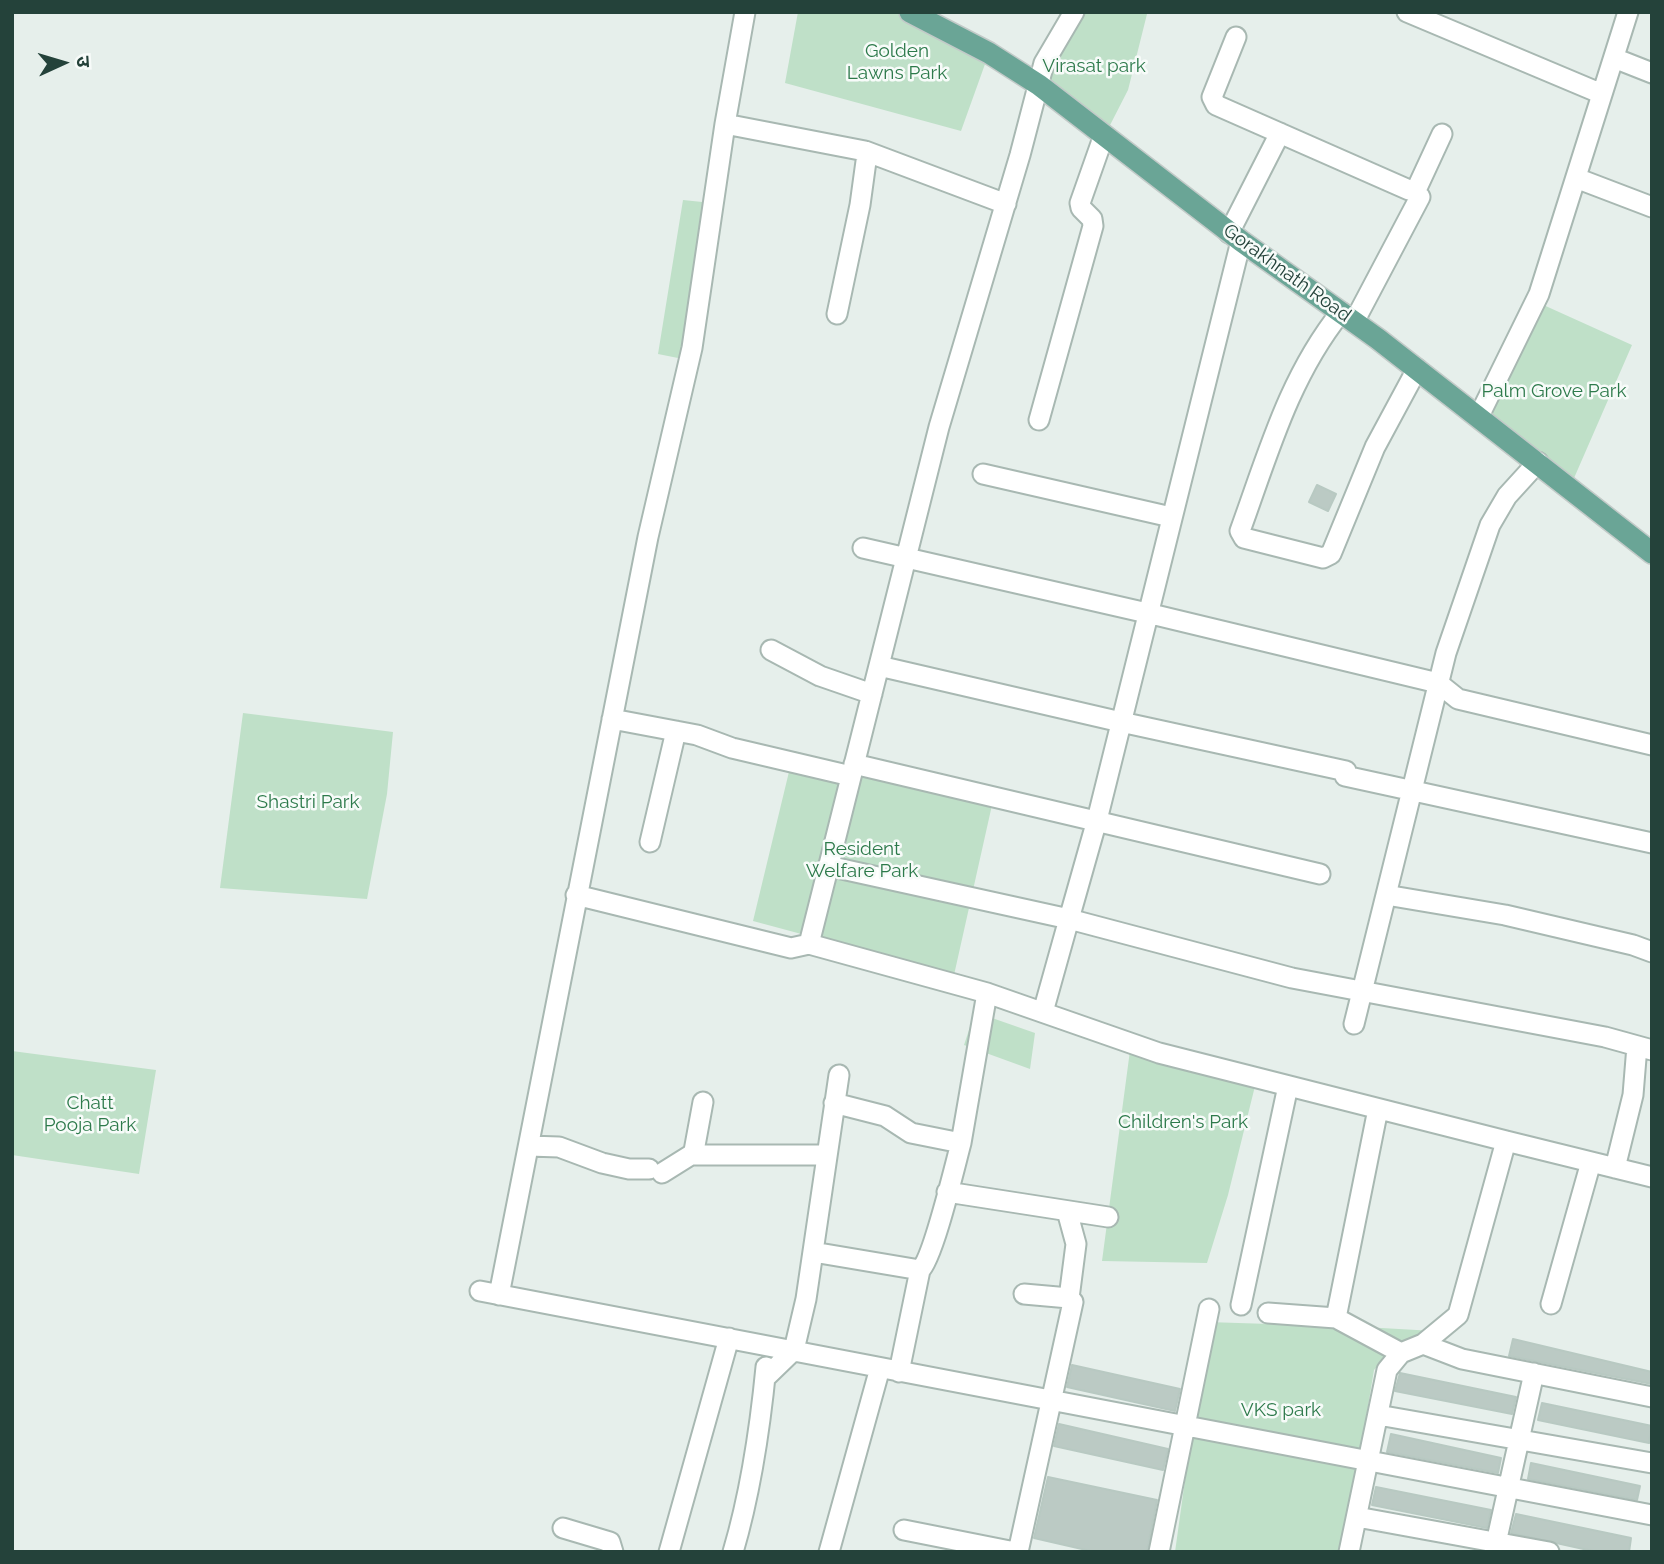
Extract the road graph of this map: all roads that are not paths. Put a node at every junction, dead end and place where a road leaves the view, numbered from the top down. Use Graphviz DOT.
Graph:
graph roads {
  1 [pos="745,12"];
  2 [pos="909,12"];
  3 [pos="1074,12"];
  4 [pos="1407,12"];
  5 [pos="1628,12"];
  6 [pos="1236,37"];
  7 [pos="1614,58"];
  8 [pos="1652,72"];
  9 [pos="1039,85"];
  10 [pos="1602,94"];
  11 [pos="725,124"];
  12 [pos="1280,133"];
  13 [pos="1441,134"];
  14 [pos="1104,135"];
  15 [pos="865,151"];
  16 [pos="1576,178"];
  17 [pos="1420,197"];
  18 [pos="1006,204"];
  19 [pos="1652,207"];
  20 [pos="1235,237"];
  21 [pos="837,314"];
  22 [pos="1347,317"];
  23 [pos="1417,369"];
  24 [pos="1479,416"];
  25 [pos="1039,420"];
  26 [pos="1538,463"];
  27 [pos="983,474"];
  28 [pos="1171,517"];
  29 [pos="863,548"];
  30 [pos="1652,553"];
  31 [pos="906,556"];
  32 [pos="1147,612"];
  33 [pos="771,650"];
  34 [pos="879,666"];
  35 [pos="1438,683"];
  36 [pos="872,694"];
  37 [pos="612,719"];
  38 [pos="1121,722"];
  39 [pos="676,731"];
  40 [pos="1652,745"];
  41 [pos="853,770"];
  42 [pos="1411,791"];
  43 [pos="1097,820"];
  44 [pos="650,842"];
  45 [pos="1652,844"];
  46 [pos="828,866"];
  47 [pos="1320,874"];
  48 [pos="576,895"];
  49 [pos="1386,895"];
  50 [pos="1069,919"];
  51 [pos="809,944"];
  52 [pos="1652,951"];
  53 [pos="1362,992"];
  54 [pos="987,993"];
  55 [pos="1043,1012"];
  56 [pos="1353,1024"];
  57 [pos="1644,1048"];
  58 [pos="839,1075"];
  59 [pos="1288,1086"];
  60 [pos="703,1102"];
  61 [pos="834,1103"];
  62 [pos="1378,1109"];
  63 [pos="1506,1141"];
  64 [pos="961,1143"];
  65 [pos="529,1146"];
  66 [pos="694,1153"];
  67 [pos="826,1156"];
  68 [pos="1591,1163"];
  69 [pos="1615,1168"];
  70 [pos="1652,1177"];
  71 [pos="947,1192"];
  72 [pos="1067,1211"];
  73 [pos="1108,1217"];
  74 [pos="813,1252"];
  75 [pos="920,1270"];
  76 [pos="1024,1294"];
  77 [pos="1069,1298"];
  78 [pos="1552,1304"];
  79 [pos="1241,1305"];
  80 [pos="1209,1309"];
  81 [pos="1268,1313"];
  82 [pos="1336,1318"];
  83 [pos="729,1338"];
  84 [pos="1423,1344"];
  85 [pos="768,1345"];
  86 [pos="794,1350"];
  87 [pos="1401,1353"];
  88 [pos="889,1370"];
  89 [pos="1534,1373"];
  90 [pos="765,1378"];
  91 [pos="1652,1397"];
  92 [pos="1052,1401"];
  93 [pos="1378,1415"];
  94 [pos="1184,1426"];
  95 [pos="1520,1440"];
  96 [pos="1368,1461"];
  97 [pos="1652,1463"];
  98 [pos="1509,1489"];
  99 [pos="1652,1516"];
  100 [pos="1357,1517"];
  101 [pos="563,1528"];
  102 [pos="904,1530"];
  103 [pos="1495,1547"];
  104 [pos="613,1552"];
  105 [pos="669,1552"];
  106 [pos="733,1552"];
  107 [pos="829,1552"];
  108 [pos="1016,1552"];
  109 [pos="1159,1552"];
  110 [pos="1349,1552"];
  111 [pos="1549,1552"];
  1 -- 11 [label="street"];
  2 -- 9 [label="main road, Gorakhnath Road"];
  3 -- 9 [label="street"];
  4 -- 10 [label="street"];
  5 -- 7 [label="street"];
  6 -- 12 [label="street"];
  7 -- 8 [label="street"];
  7 -- 10 [label="street"];
  9 -- 14 [label="main road, Gorakhnath Road"];
  9 -- 18 [label="street"];
  10 -- 16 [label="street"];
  11 -- 15 [label="street"];
  11 -- 37 [label="street"];
  12 -- 13 [label="street"];
  12 -- 20 [label="street"];
  14 -- 20 [label="main road, Gorakhnath Road"];
  14 -- 25 [label="street"];
  15 -- 18 [label="street"];
  15 -- 21 [label="street"];
  16 -- 19 [label="street"];
  16 -- 24 [label="street"];
  17 -- 22 [label="street"];
  18 -- 31 [label="street"];
  20 -- 22 [label="main road, Gorakhnath Road"];
  20 -- 28 [label="street"];
  22 -- 23 [label="main road, Gorakhnath Road"];
  22 -- 23 [label="street"];
  23 -- 24 [label="main road, Gorakhnath Road"];
  24 -- 26 [label="main road, Gorakhnath Road"];
  26 -- 30 [label="main road, Gorakhnath Road"];
  26 -- 35 [label="street"];
  27 -- 28 [label="street"];
  28 -- 32 [label="street"];
  29 -- 31 [label="street"];
  31 -- 32 [label="street"];
  31 -- 34 [label="street"];
  32 -- 35 [label="street"];
  32 -- 38 [label="street"];
  33 -- 36 [label="street"];
  34 -- 36 [label="street"];
  34 -- 38 [label="street"];
  35 -- 40 [label="street"];
  35 -- 42 [label="street"];
  36 -- 41 [label="street"];
  37 -- 39 [label="street"];
  37 -- 48 [label="street"];
  38 -- 42 [label="street"];
  38 -- 43 [label="street"];
  39 -- 41 [label="street"];
  39 -- 44 [label="street"];
  41 -- 43 [label="street"];
  41 -- 46 [label="street"];
  42 -- 45 [label="street"];
  42 -- 49 [label="street"];
  43 -- 47 [label="street"];
  43 -- 50 [label="street"];
  46 -- 50 [label="street"];
  46 -- 51 [label="street"];
  48 -- 51 [label="street"];
  48 -- 65 [label="street"];
  49 -- 52 [label="street"];
  49 -- 53 [label="street"];
  50 -- 53 [label="street"];
  50 -- 55 [label="street"];
  51 -- 54 [label="street"];
  53 -- 56 [label="street"];
  53 -- 57 [label="street"];
  54 -- 55 [label="street"];
  54 -- 64 [label="street"];
  55 -- 59 [label="street"];
  57 -- 69 [label="street"];
  58 -- 61 [label="street"];
  59 -- 62 [label="street"];
  59 -- 79 [label="street"];
  60 -- 66 [label="street"];
  61 -- 64 [label="street"];
  61 -- 67 [label="street"];
  62 -- 63 [label="street"];
  62 -- 82 [label="street"];
  63 -- 68 [label="street"];
  63 -- 84 [label="street"];
  64 -- 71 [label="street"];
  65 -- 66 [label="street"];
  65 -- 83 [label="street"];
  66 -- 67 [label="street"];
  67 -- 74 [label="street"];
  68 -- 69 [label="street"];
  68 -- 78 [label="street"];
  69 -- 70 [label="street"];
  71 -- 72 [label="street"];
  71 -- 75 [label="street"];
  72 -- 73 [label="street"];
  72 -- 77 [label="street"];
  74 -- 75 [label="street"];
  74 -- 86 [label="street"];
  75 -- 88 [label="street"];
  76 -- 77 [label="street"];
  77 -- 92 [label="street"];
  80 -- 94 [label="street"];
  81 -- 82 [label="street"];
  82 -- 87 [label="street"];
  83 -- 85 [label="street"];
  83 -- 105 [label="street"];
  84 -- 87 [label="street"];
  84 -- 89 [label="street"];
  85 -- 86 [label="street"];
  85 -- 90 [label="street"];
  86 -- 88 [label="street"];
  86 -- 90 [label="street"];
  87 -- 93 [label="street"];
  88 -- 92 [label="street"];
  88 -- 107 [label="street"];
  89 -- 91 [label="street"];
  89 -- 95 [label="street"];
  90 -- 106 [label="street"];
  92 -- 94 [label="street"];
  92 -- 108 [label="street"];
  93 -- 95 [label="street"];
  93 -- 96 [label="street"];
  94 -- 96 [label="street"];
  94 -- 109 [label="street"];
  95 -- 97 [label="street"];
  95 -- 98 [label="street"];
  96 -- 98 [label="street"];
  96 -- 100 [label="street"];
  98 -- 99 [label="street"];
  98 -- 103 [label="street"];
  100 -- 103 [label="street"];
  100 -- 110 [label="street"];
  101 -- 104 [label="street"];
  102 -- 108 [label="street"];
  103 -- 111 [label="street"];
}
